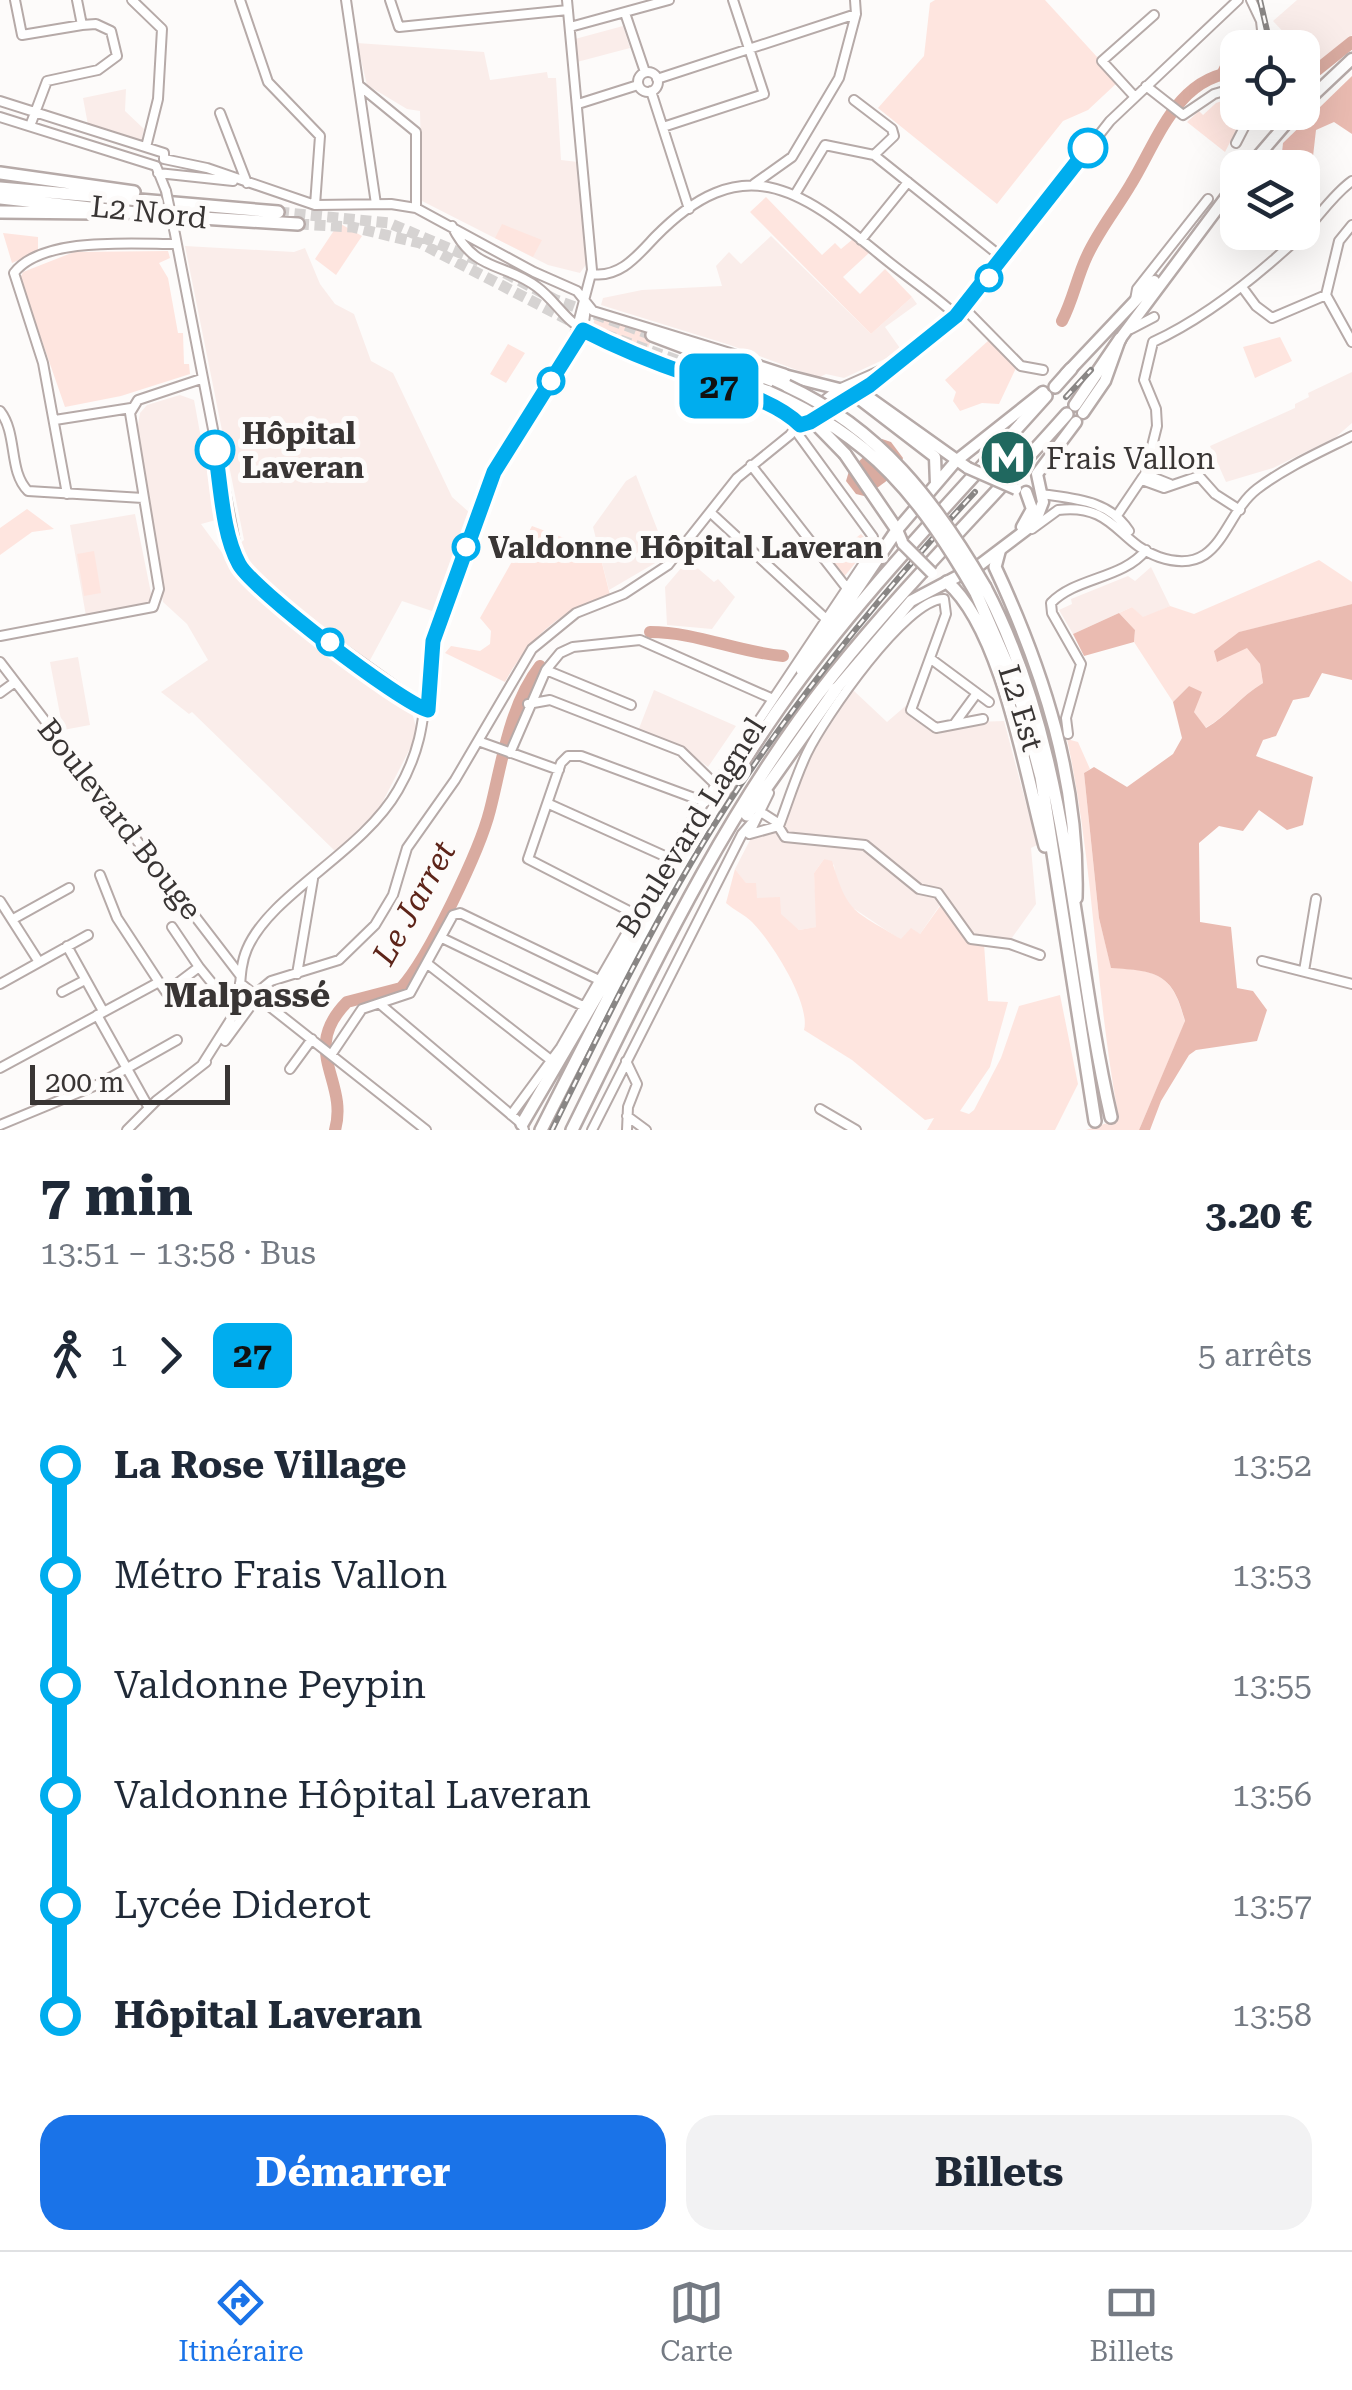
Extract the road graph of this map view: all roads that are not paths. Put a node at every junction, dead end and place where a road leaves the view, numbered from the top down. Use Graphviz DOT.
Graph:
graph roads {
  1 [pos="15,0"];
  2 [pos="77,0"];
  3 [pos="132,0"];
  4 [pos="240,0"];
  5 [pos="346,0"];
  6 [pos="390,0"];
  7 [pos="669,0"];
  8 [pos="734,0"];
  9 [pos="855,0"];
  10 [pos="1238,0"];
  11 [pos="1251,0"];
  12 [pos="567,5"];
  13 [pos="625,13"];
  14 [pos="856,14"];
  15 [pos="1154,15"];
  16 [pos="82,25"];
  17 [pos="570,28"];
  18 [pos="1263,30"];
  19 [pos="750,49"];
  20 [pos="1352,63"];
  21 [pos="645,72"];
  22 [pos="657,78"];
  23 [pos="638,85"];
  24 [pos="1146,86"];
  25 [pos="360,87"];
  26 [pos="1320,89"];
  27 [pos="651,91"];
  28 [pos="1220,92"];
  29 [pos="1135,97"];
  30 [pos="854,100"];
  31 [pos="0,101"];
  32 [pos="578,104"];
  33 [pos="35,109"];
  34 [pos="220,113"];
  35 [pos="0,117"];
  36 [pos="30,126"];
  37 [pos="663,127"];
  38 [pos="1243,130"];
  39 [pos="1281,130"];
  40 [pos="1236,143"];
  41 [pos="146,147"];
  42 [pos="1263,150"];
  43 [pos="874,155"];
  44 [pos="164,159"];
  45 [pos="162,172"];
  46 [pos="0,174"];
  47 [pos="1352,181"];
  48 [pos="908,182"];
  49 [pos="247,183"];
  50 [pos="754,184"];
  51 [pos="0,188"];
  52 [pos="796,194"];
  53 [pos="0,198"];
  54 [pos="1208,199"];
  55 [pos="197,204"];
  56 [pos="376,204"];
  57 [pos="315,205"];
  58 [pos="1220,205"];
  59 [pos="416,208"];
  60 [pos="689,209"];
  61 [pos="0,212"];
  62 [pos="278,212"];
  63 [pos="154,215"];
  64 [pos="298,224"];
  65 [pos="1352,225"];
  66 [pos="452,226"];
  67 [pos="861,240"];
  68 [pos="176,244"];
  69 [pos="1004,259"];
  70 [pos="592,274"];
  71 [pos="1242,287"];
  72 [pos="1326,295"];
  73 [pos="585,301"];
  74 [pos="964,308"];
  75 [pos="1144,313"];
  76 [pos="956,316"];
  77 [pos="579,327"];
  78 [pos="652,335"];
  79 [pos="1124,335"];
  80 [pos="1352,342"];
  81 [pos="893,365"];
  82 [pos="1071,369"];
  83 [pos="1042,370"];
  84 [pos="730,378"];
  85 [pos="201,379"];
  86 [pos="786,380"];
  87 [pos="838,389"];
  88 [pos="1049,390"];
  89 [pos="769,392"];
  90 [pos="853,394"];
  91 [pos="131,408"];
  92 [pos="0,411"];
  93 [pos="1075,414"];
  94 [pos="55,420"];
  95 [pos="798,428"];
  96 [pos="1352,436"];
  97 [pos="750,465"];
  98 [pos="959,468"];
  99 [pos="1144,477"];
  100 [pos="936,485"];
  101 [pos="1021,490"];
  102 [pos="67,494"];
  103 [pos="1041,494"];
  104 [pos="143,498"];
  105 [pos="1240,510"];
  106 [pos="711,513"];
  107 [pos="1118,514"];
  108 [pos="897,530"];
  109 [pos="1018,534"];
  110 [pos="1134,538"];
  111 [pos="1146,550"];
  112 [pos="999,552"];
  113 [pos="947,582"];
  114 [pos="846,587"];
  115 [pos="980,590"];
  116 [pos="825,618"];
  117 [pos="0,636"];
  118 [pos="931,659"];
  119 [pos="0,662"];
  120 [pos="546,670"];
  121 [pos="15,682"];
  122 [pos="836,689"];
  123 [pos="0,693"];
  124 [pos="977,693"];
  125 [pos="778,701"];
  126 [pos="990,702"];
  127 [pos="528,704"];
  128 [pos="631,705"];
  129 [pos="428,710"];
  130 [pos="983,719"];
  131 [pos="955,724"];
  132 [pos="1068,734"];
  133 [pos="478,741"];
  134 [pos="508,752"];
  135 [pos="748,757"];
  136 [pos="559,770"];
  137 [pos="716,784"];
  138 [pos="705,802"];
  139 [pos="548,804"];
  140 [pos="761,812"];
  141 [pos="779,826"];
  142 [pos="750,834"];
  143 [pos="738,844"];
  144 [pos="669,858"];
  145 [pos="100,875"];
  146 [pos="313,879"];
  147 [pos="69,888"];
  148 [pos="1056,889"];
  149 [pos="0,899"];
  150 [pos="1316,899"];
  151 [pos="634,914"];
  152 [pos="681,914"];
  153 [pos="15,918"];
  154 [pos="172,927"];
  155 [pos="1075,927"];
  156 [pos="88,934"];
  157 [pos="442,938"];
  158 [pos="67,946"];
  159 [pos="1040,955"];
  160 [pos="1262,960"];
  161 [pos="39,962"];
  162 [pos="429,964"];
  163 [pos="199,967"];
  164 [pos="1304,970"];
  165 [pos="297,974"];
  166 [pos="240,979"];
  167 [pos="598,979"];
  168 [pos="85,980"];
  169 [pos="159,982"];
  170 [pos="0,984"];
  171 [pos="1352,984"];
  172 [pos="62,992"];
  173 [pos="257,996"];
  174 [pos="380,1004"];
  175 [pos="583,1006"];
  176 [pos="238,1008"];
  177 [pos="100,1013"];
  178 [pos="177,1040"];
  179 [pos="315,1041"];
  180 [pos="331,1055"];
  181 [pos="626,1060"];
  182 [pos="552,1061"];
  183 [pos="202,1065"];
  184 [pos="0,1068"];
  185 [pos="290,1068"];
  186 [pos="127,1069"];
  187 [pos="149,1108"];
  188 [pos="820,1109"];
  189 [pos="627,1116"];
  190 [pos="1111,1118"];
  191 [pos="1096,1120"];
  192 [pos="519,1123"];
  193 [pos="0,1125"];
  194 [pos="127,1130"];
  195 [pos="426,1130"];
  196 [pos="541,1130"];
  197 [pos="572,1130"];
  198 [pos="592,1130"];
  199 [pos="628,1130"];
  200 [pos="646,1130"];
  201 [pos="856,1130"];
  1 -- 16 [label="street"];
  2 -- 16 [label="street"];
  3 -- 41 [label="street"];
  4 -- 57 [label="street"];
  5 -- 25 [label="street"];
  6 -- 12 [label="street"];
  7 -- 13 [label="street"];
  8 -- 19 [label="street"];
  9 -- 14 [label="street"];
  10 -- 24 [label="street"];
  11 -- 18 [label="street"];
  12 -- 17 [label="street"];
  13 -- 17 [label="street"];
  13 -- 21 [label="street"];
  14 -- 19 [label="street"];
  14 -- 50 [label="street"];
  15 -- 29 [label="street"];
  16 -- 33 [label="street"];
  17 -- 32 [label="street"];
  19 -- 22 [label="street"];
  19 -- 37 [label="street"];
  20 -- 26 [label="main road"];
  21 -- 22 [label="street"];
  21 -- 23 [label="street"];
  22 -- 27 [label="street"];
  23 -- 27 [label="street"];
  23 -- 32 [label="street"];
  24 -- 28 [label="street"];
  24 -- 29 [label="street"];
  25 -- 56 [label="street"];
  25 -- 59 [label="street"];
  27 -- 37 [label="street"];
  29 -- 69 [label="street"];
  30 -- 43 [label="street"];
  31 -- 33 [label="street"];
  32 -- 70 [label="street"];
  33 -- 36 [label="street"];
  33 -- 41 [label="street"];
  34 -- 49 [label="street"];
  35 -- 36 [label="street"];
  36 -- 45 [label="street"];
  37 -- 60 [label="street"];
  38 -- 40 [label="street"];
  39 -- 42 [label="main road"];
  41 -- 44 [label="street"];
  43 -- 48 [label="street"];
  43 -- 52 [label="street"];
  44 -- 45 [label="street"];
  44 -- 45 [label="street"];
  44 -- 49 [label="street"];
  45 -- 49 [label="street"];
  45 -- 68 [label="street, bridge"];
  46 -- 55 [label="highway"];
  47 -- 71 [label="street"];
  48 -- 67 [label="street"];
  48 -- 69 [label="street"];
  49 -- 57 [label="street"];
  50 -- 52 [label="street"];
  50 -- 60 [label="street"];
  51 -- 55 [label="highway, L2 Nord"];
  52 -- 67 [label="street"];
  53 -- 63 [label="highway, L2 Nord"];
  54 -- 75 [label="street"];
  55 -- 62 [label="highway, L2 Nord"];
  56 -- 57 [label="street"];
  56 -- 59 [label="street"];
  58 -- 75 [label="main road"];
  59 -- 66 [label="street"];
  60 -- 70 [label="street"];
  61 -- 63 [label="highway"];
  63 -- 64 [label="highway, L2 Nord"];
  65 -- 72 [label="street"];
  66 -- 73 [label="street"];
  66 -- 77 [label="street"];
  67 -- 76 [label="street"];
  68 -- 85 [label="street"];
  68 -- 94 [label="street"];
  69 -- 74 [label="street"];
  70 -- 73 [label="street"];
  71 -- 72 [label="street"];
  71 -- 99 [label="street"];
  72 -- 80 [label="street"];
  73 -- 77 [label="street"];
  73 -- 86 [label="street"];
  74 -- 76 [label="street"];
  74 -- 83 [label="street"];
  75 -- 79 [label="main road"];
  75 -- 82 [label="main road"];
  76 -- 81 [label="street"];
  77 -- 95 [label="street"];
  77 -- 129 [label="street"];
  78 -- 86 [label="highway"];
  79 -- 93 [label="highway"];
  81 -- 87 [label="street"];
  81 -- 90 [label="street"];
  82 -- 88 [label="highway"];
  84 -- 89 [label="highway"];
  85 -- 91 [label="street"];
  85 -- 129 [label="street"];
  86 -- 87 [label="main road"];
  86 -- 115 [label="highway, L2 Est, bridge"];
  87 -- 90 [label="main road"];
  87 -- 95 [label="street"];
  88 -- 98 [label="main road"];
  88 -- 125 [label="highway"];
  89 -- 108 [label="highway, bridge"];
  89 -- 115 [label="highway, L2 Est, bridge"];
  90 -- 95 [label="street"];
  90 -- 98 [label="main road"];
  90 -- 100 [label="main road"];
  91 -- 94 [label="street"];
  91 -- 104 [label="street"];
  92 -- 102 [label="street"];
  93 -- 103 [label="main road"];
  93 -- 152 [label="highway"];
  94 -- 102 [label="street"];
  95 -- 97 [label="street"];
  95 -- 114 [label="street, Boulevard Lagnel"];
  96 -- 105 [label="street"];
  97 -- 106 [label="street"];
  97 -- 114 [label="street"];
  98 -- 100 [label="main road"];
  98 -- 101 [label="main road, bridge"];
  99 -- 105 [label="street"];
  99 -- 107 [label="street"];
  100 -- 108 [label="main road"];
  101 -- 103 [label="main road"];
  101 -- 109 [label="main road"];
  102 -- 104 [label="street"];
  103 -- 107 [label="street"];
  103 -- 109 [label="main road"];
  104 -- 117 [label="street"];
  105 -- 111 [label="street"];
  106 -- 116 [label="street"];
  106 -- 133 [label="street"];
  107 -- 110 [label="street"];
  108 -- 113 [label="main road, bridge"];
  108 -- 125 [label="highway"];
  109 -- 110 [label="street"];
  109 -- 112 [label="main road"];
  110 -- 111 [label="street"];
  111 -- 132 [label="street"];
  112 -- 113 [label="main road"];
  112 -- 155 [label="highway"];
  113 -- 122 [label="main road"];
  113 -- 148 [label="highway"];
  114 -- 116 [label="street, Boulevard Lagnel"];
  115 -- 148 [label="highway, L2 Est"];
  115 -- 155 [label="highway, L2 Est"];
  116 -- 125 [label="street, Boulevard Lagnel"];
  118 -- 124 [label="street"];
  118 -- 131 [label="street"];
  118 -- 141 [label="street"];
  119 -- 121 [label="street, Boulevard Bouge"];
  120 -- 125 [label="street"];
  120 -- 127 [label="street"];
  120 -- 128 [label="street"];
  121 -- 123 [label="street"];
  121 -- 166 [label="street, Boulevard Bouge"];
  122 -- 140 [label="street"];
  122 -- 152 [label="highway"];
  124 -- 126 [label="street"];
  124 -- 131 [label="street"];
  125 -- 135 [label="highway"];
  125 -- 137 [label="street, Boulevard Lagnel"];
  127 -- 134 [label="street"];
  127 -- 137 [label="street"];
  129 -- 146 [label="street"];
  130 -- 131 [label="street"];
  133 -- 134 [label="street"];
  133 -- 165 [label="street"];
  134 -- 136 [label="street"];
  135 -- 192 [label="highway"];
  135 -- 196 [label="highway"];
  136 -- 138 [label="street"];
  136 -- 139 [label="street"];
  137 -- 138 [label="street, Boulevard Lagnel"];
  138 -- 144 [label="street, Boulevard Lagnel"];
  139 -- 144 [label="street"];
  139 -- 151 [label="street"];
  140 -- 141 [label="street"];
  140 -- 142 [label="street"];
  140 -- 143 [label="street"];
  141 -- 142 [label="street"];
  141 -- 159 [label="street"];
  142 -- 143 [label="street"];
  143 -- 181 [label="street"];
  144 -- 151 [label="street, Boulevard Lagnel"];
  145 -- 169 [label="street"];
  146 -- 165 [label="street"];
  146 -- 166 [label="street"];
  147 -- 153 [label="street"];
  148 -- 191 [label="highway, L2 Est"];
  149 -- 153 [label="street"];
  150 -- 164 [label="street"];
  151 -- 167 [label="street, Boulevard Lagnel"];
  152 -- 197 [label="highway"];
  153 -- 161 [label="street"];
  154 -- 163 [label="street"];
  155 -- 190 [label="highway, L2 Est"];
  156 -- 158 [label="street"];
  157 -- 162 [label="street"];
  157 -- 167 [label="street"];
  157 -- 175 [label="street"];
  158 -- 161 [label="street"];
  158 -- 168 [label="street"];
  160 -- 164 [label="street"];
  161 -- 170 [label="street"];
  162 -- 174 [label="street"];
  162 -- 182 [label="street"];
  163 -- 169 [label="street"];
  163 -- 176 [label="street"];
  164 -- 171 [label="street"];
  165 -- 173 [label="street"];
  166 -- 173 [label="street, Boulevard Bouge"];
  166 -- 176 [label="street"];
  167 -- 175 [label="street, Boulevard Lagnel"];
  168 -- 172 [label="street"];
  168 -- 177 [label="street"];
  169 -- 177 [label="street"];
  173 -- 176 [label="street"];
  173 -- 179 [label="street, Boulevard Bouge"];
  173 -- 183 [label="street"];
  174 -- 180 [label="street"];
  174 -- 192 [label="street"];
  175 -- 182 [label="street, Boulevard Lagnel"];
  176 -- 183 [label="street"];
  177 -- 184 [label="street"];
  177 -- 186 [label="street"];
  178 -- 186 [label="street"];
  179 -- 180 [label="street, Boulevard Bouge"];
  179 -- 185 [label="street"];
  180 -- 195 [label="street, Boulevard Bouge"];
  181 -- 189 [label="street"];
  181 -- 198 [label="street"];
  182 -- 192 [label="street, Boulevard Lagnel"];
  183 -- 187 [label="street"];
  186 -- 187 [label="street"];
  186 -- 193 [label="street"];
  187 -- 194 [label="street"];
  188 -- 201 [label="street"];
  189 -- 199 [label="street"];
  189 -- 200 [label="street"];
}
